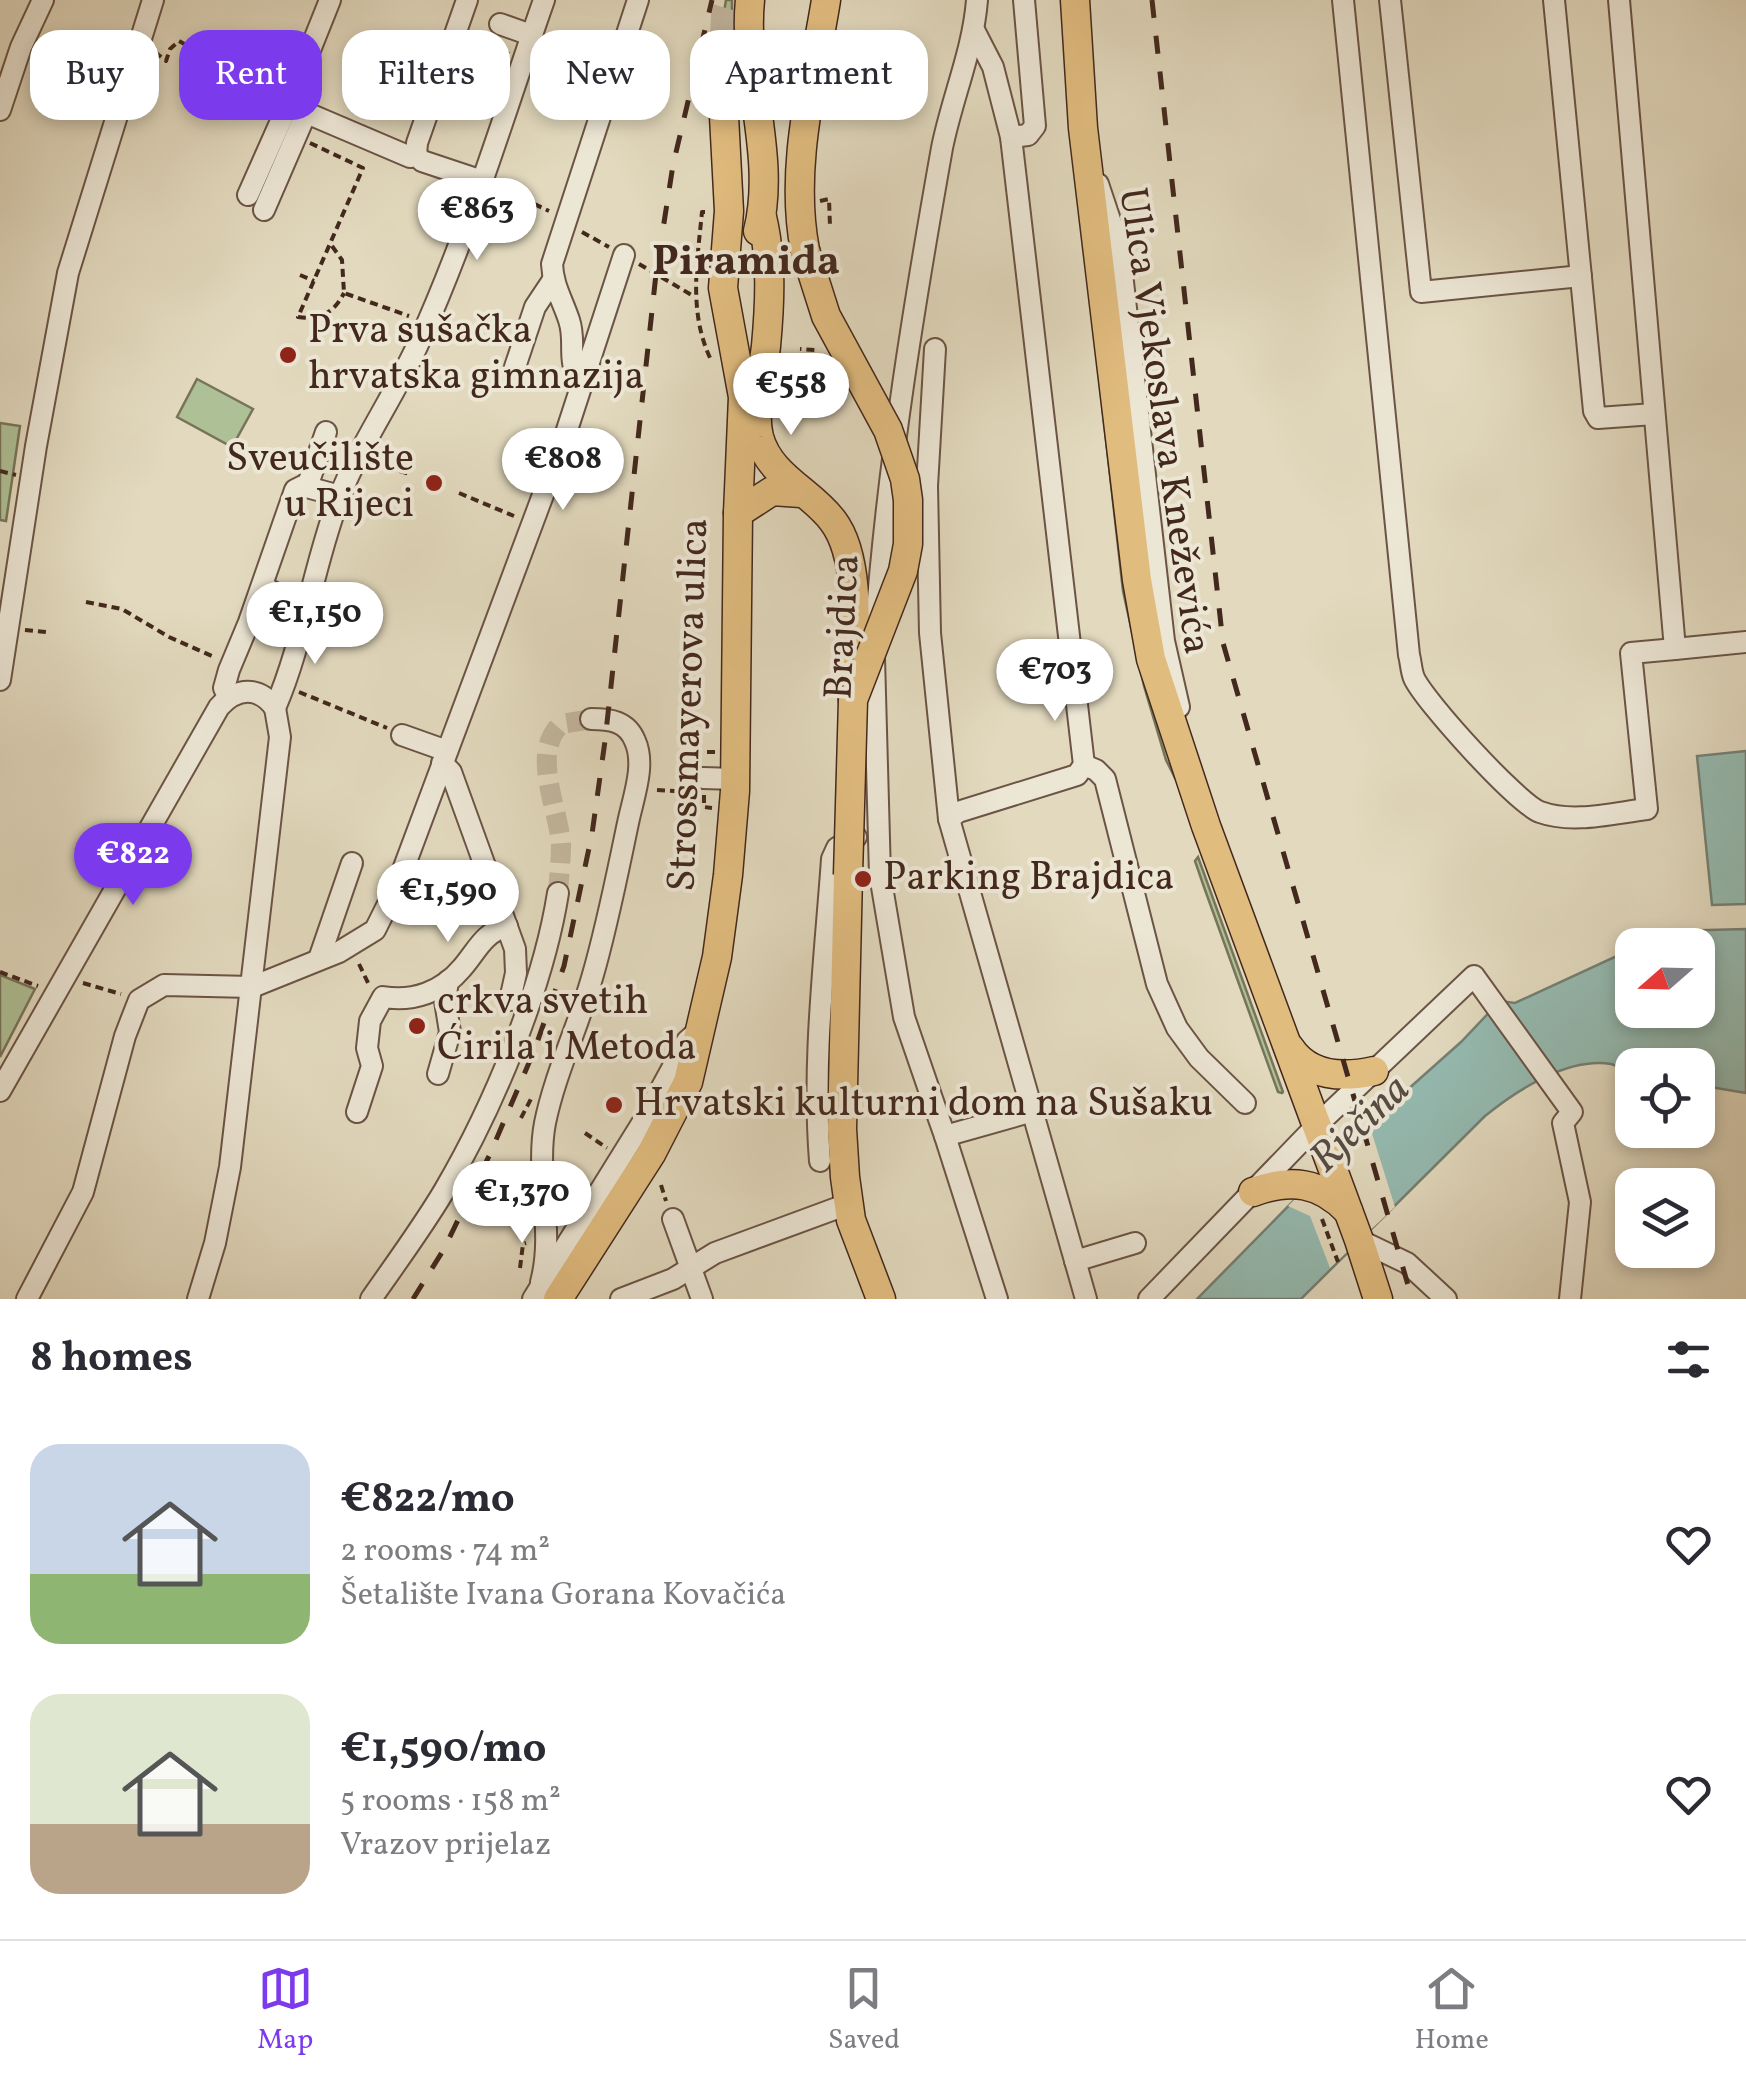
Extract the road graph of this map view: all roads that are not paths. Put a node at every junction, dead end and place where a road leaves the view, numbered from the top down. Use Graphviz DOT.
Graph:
graph roads {
  1 [pos="43,0"];
  2 [pos="153,0"];
  3 [pos="330,0"];
  4 [pos="467,0"];
  5 [pos="544,0"];
  6 [pos="638,0"];
  7 [pos="750,0"];
  8 [pos="826,0"];
  9 [pos="977,0"];
  10 [pos="1024,0"];
  11 [pos="1075,0"];
  12 [pos="1343,0"];
  13 [pos="1390,0"];
  14 [pos="1554,0"];
  15 [pos="1619,0"];
  16 [pos="500,24"];
  17 [pos="321,30"];
  18 [pos="533,30"];
  19 [pos="974,30"];
  20 [pos="530,35"];
  21 [pos="530,38"];
  22 [pos="0,110"];
  23 [pos="291,120"];
  24 [pos="297,120"];
  25 [pos="322,120"];
  26 [pos="724,120"];
  27 [pos="1011,137"];
  28 [pos="416,155"];
  29 [pos="486,182"];
  30 [pos="248,194"];
  31 [pos="264,210"];
  32 [pos="762,217"];
  33 [pos="624,256"];
  34 [pos="1581,276"];
  35 [pos="553,280"];
  36 [pos="936,349"];
  37 [pos="515,367"];
  38 [pos="582,384"];
  39 [pos="743,397"];
  40 [pos="1654,414"];
  41 [pos="326,432"];
  42 [pos="307,487"];
  43 [pos="801,493"];
  44 [pos="340,496"];
  45 [pos="738,513"];
  46 [pos="262,586"];
  47 [pos="304,609"];
  48 [pos="1746,642"];
  49 [pos="1675,649"];
  50 [pos="0,680"];
  51 [pos="228,697"];
  52 [pos="854,700"];
  53 [pos="276,708"];
  54 [pos="591,718"];
  55 [pos="402,734"];
  56 [pos="444,757"];
  57 [pos="1084,765"];
  58 [pos="703,778"];
  59 [pos="736,778"];
  60 [pos="949,820"];
  61 [pos="876,838"];
  62 [pos="352,863"];
  63 [pos="558,893"];
  64 [pos="507,926"];
  65 [pos="319,959"];
  66 [pos="448,981"];
  67 [pos="252,988"];
  68 [pos="510,1000"];
  69 [pos="701,1028"];
  70 [pos="1286,1042"];
  71 [pos="1374,1071"];
  72 [pos="438,1074"];
  73 [pos="0,1091"];
  74 [pos="1245,1102"];
  75 [pos="1033,1111"];
  76 [pos="357,1112"];
  77 [pos="1317,1125"];
  78 [pos="945,1136"];
  79 [pos="820,1161"];
  80 [pos="1254,1192"];
  81 [pos="848,1204"];
  82 [pos="1349,1212"];
  83 [pos="545,1214"];
  84 [pos="673,1219"];
  85 [pos="581,1221"];
  86 [pos="1360,1240"];
  87 [pos="1134,1243"];
  88 [pos="1075,1261"];
  89 [pos="689,1268"];
  90 [pos="553,1294"];
  91 [pos="28,1299"];
  92 [pos="198,1299"];
  93 [pos="371,1299"];
  94 [pos="621,1299"];
  95 [pos="702,1299"];
  96 [pos="881,1299"];
  97 [pos="997,1299"];
  98 [pos="1086,1299"];
  99 [pos="1150,1299"];
  100 [pos="1378,1299"];
  101 [pos="1446,1299"];
  102 [pos="1570,1299"];
  1 -- 22 [label="street"];
  2 -- 50 [label="street"];
  3 -- 17 [label="street"];
  4 -- 28 [label="street"];
  5 -- 18 [label="street"];
  6 -- 35 [label="street"];
  7 -- 32 [label="main road"];
  8 -- 52 [label="main road, bridge"];
  9 -- 19 [label="street, Brajdica"];
  10 -- 27 [label="street"];
  11 -- 70 [label="main road, Ulica Vjekoslava Kneževića"];
  12 -- 49 [label="street"];
  13 -- 34 [label="street"];
  14 -- 34 [label="street"];
  15 -- 40 [label="street"];
  16 -- 20 [label="street"];
  19 -- 27 [label="street"];
  19 -- 61 [label="street, Brajdica"];
  21 -- 29 [label="street"];
  23 -- 30 [label="street"];
  24 -- 31 [label="street"];
  25 -- 28 [label="street"];
  26 -- 39 [label="main road, Strossmayerova ulica"];
  27 -- 57 [label="street"];
  28 -- 29 [label="street"];
  29 -- 44 [label="street"];
  32 -- 39 [label="main road"];
  32 -- 43 [label="main road"];
  33 -- 38 [label="street"];
  34 -- 40 [label="street"];
  35 -- 37 [label="street"];
  35 -- 38 [label="street"];
  36 -- 60 [label="street"];
  38 -- 56 [label="street"];
  39 -- 45 [label="main road, Strossmayerova ulica"];
  40 -- 49 [label="street"];
  41 -- 42 [label="street"];
  42 -- 44 [label="street"];
  42 -- 46 [label="street"];
  43 -- 45 [label="main road"];
  43 -- 52 [label="main road"];
  44 -- 47 [label="street"];
  45 -- 59 [label="main road, Strossmayerova ulica"];
  46 -- 47 [label="street"];
  46 -- 51 [label="street"];
  47 -- 53 [label="street"];
  48 -- 49 [label="street"];
  51 -- 53 [label="street"];
  51 -- 73 [label="street"];
  52 -- 81 [label="main road, bridge"];
  53 -- 67 [label="street"];
  54 -- 83 [label="street"];
  55 -- 56 [label="street"];
  56 -- 64 [label="street"];
  56 -- 65 [label="street"];
  57 -- 60 [label="street"];
  57 -- 74 [label="street"];
  58 -- 59 [label="street"];
  59 -- 69 [label="main road, Strossmayerova ulica"];
  60 -- 75 [label="street"];
  61 -- 78 [label="street, Brajdica"];
  61 -- 79 [label="street"];
  62 -- 65 [label="street"];
  63 -- 93 [label="street"];
  64 -- 66 [label="street"];
  64 -- 68 [label="street"];
  65 -- 67 [label="street"];
  66 -- 72 [label="street"];
  66 -- 76 [label="street"];
  67 -- 91 [label="street"];
  67 -- 92 [label="street"];
  69 -- 85 [label="street"];
  69 -- 90 [label="main road, Strossmayerova ulica"];
  70 -- 71 [label="main road"];
  70 -- 77 [label="main road, Ulica Vjekoslava Kneževića"];
  71 -- 77 [label="street"];
  71 -- 102 [label="street"];
  75 -- 78 [label="street"];
  75 -- 88 [label="street"];
  77 -- 80 [label="street"];
  77 -- 82 [label="main road, Ulica Vjekoslava Kneževića"];
  78 -- 97 [label="street, Brajdica"];
  80 -- 82 [label="main road"];
  80 -- 99 [label="street"];
  81 -- 89 [label="street"];
  81 -- 96 [label="main road"];
  82 -- 86 [label="main road, Ulica Vjekoslava Kneževića"];
  83 -- 85 [label="street"];
  83 -- 90 [label="street"];
  84 -- 89 [label="street"];
  85 -- 90 [label="street"];
  86 -- 100 [label="main road, Ulica Vjekoslava Kneževića"];
  86 -- 101 [label="street"];
  87 -- 88 [label="street"];
  88 -- 98 [label="street"];
  89 -- 94 [label="street"];
  89 -- 95 [label="street"];
}
